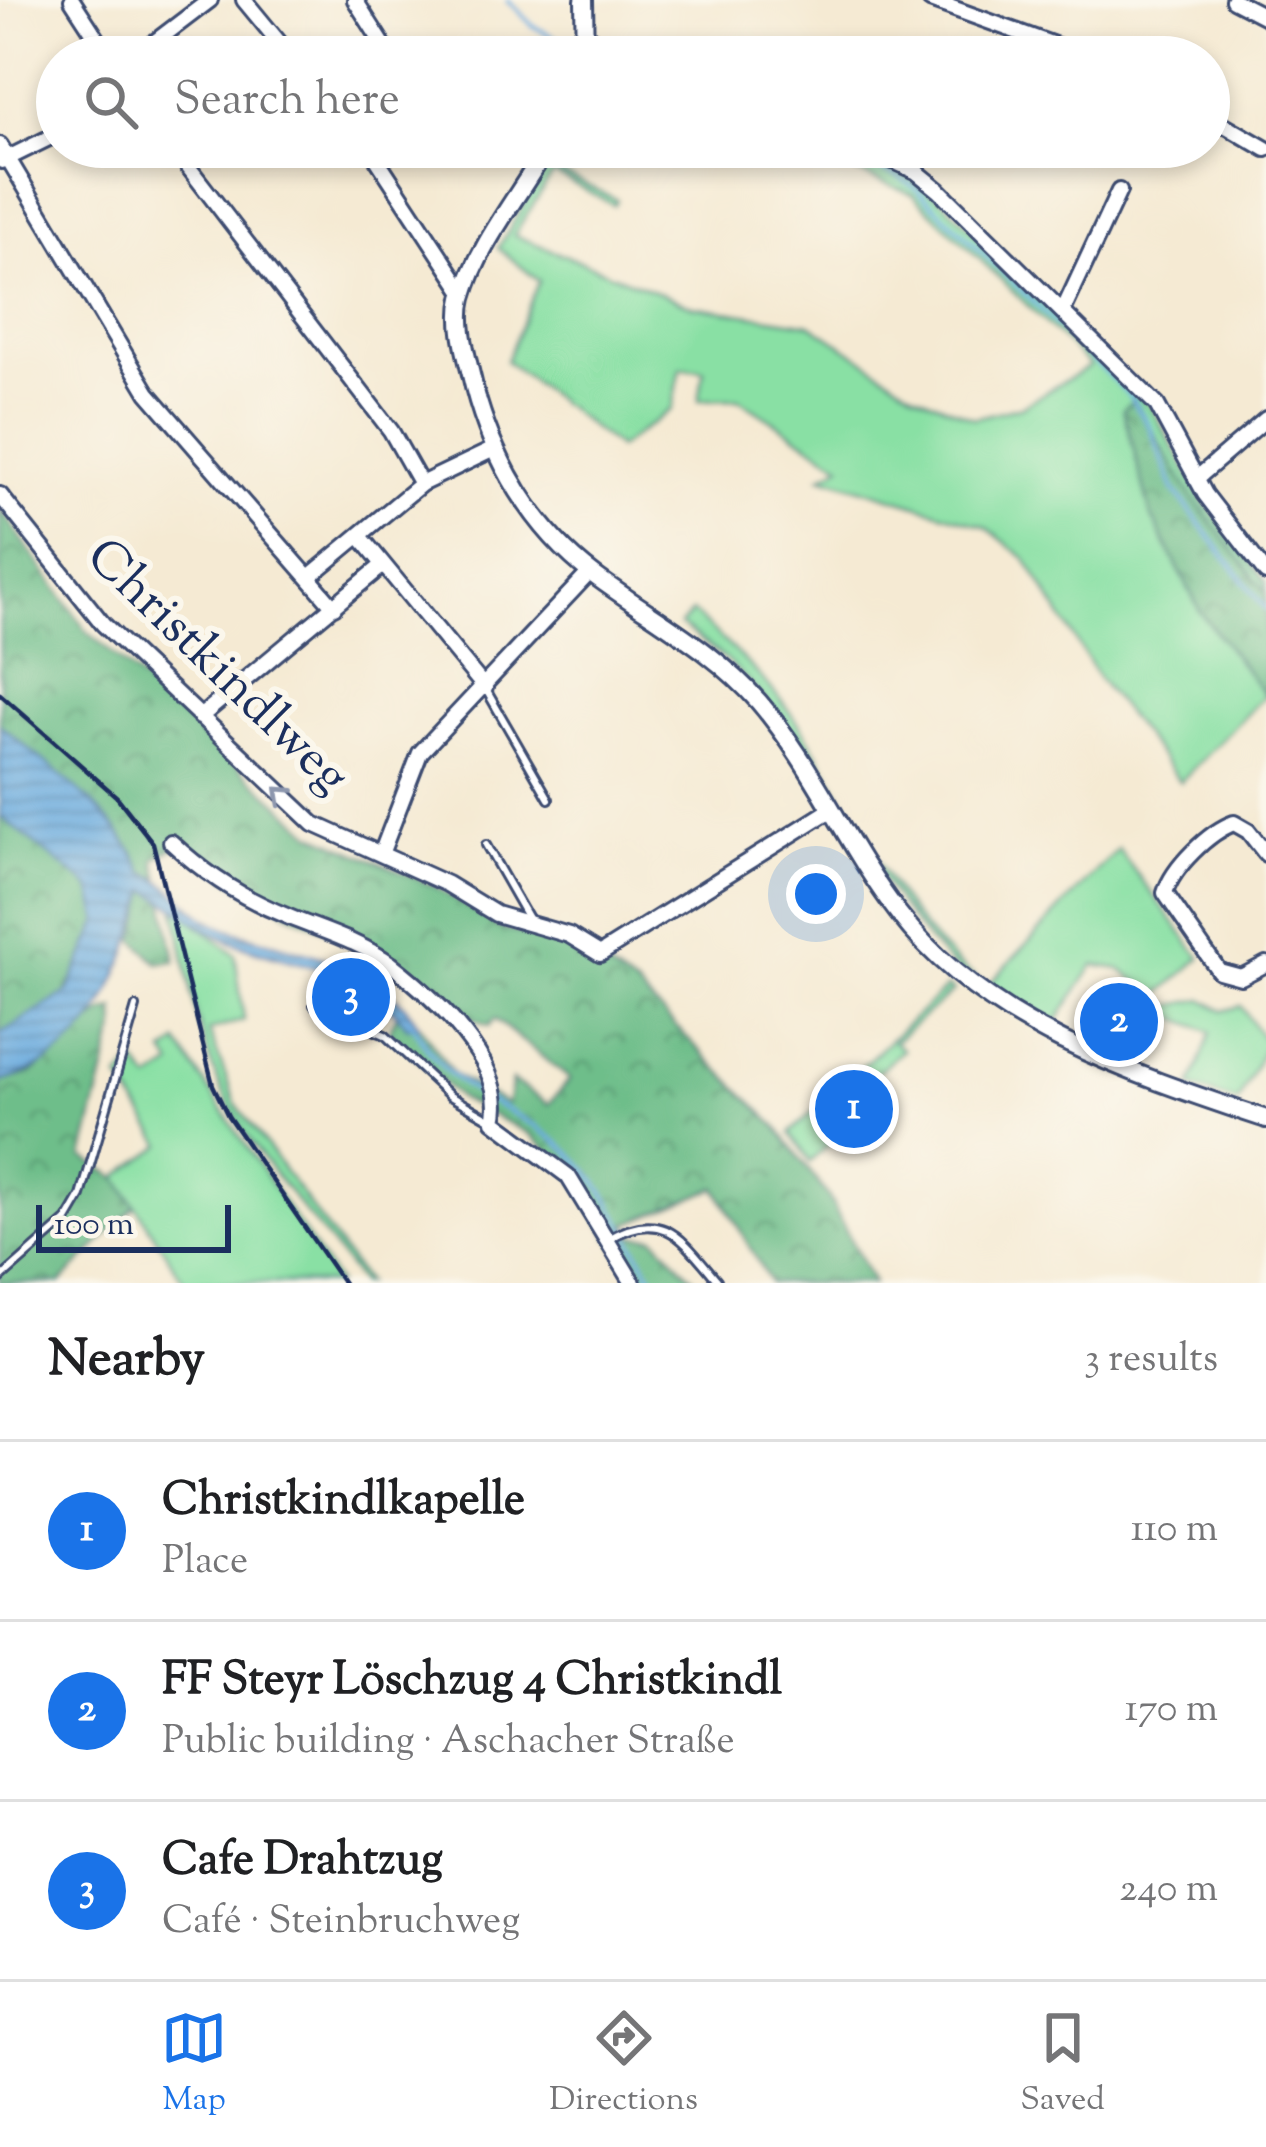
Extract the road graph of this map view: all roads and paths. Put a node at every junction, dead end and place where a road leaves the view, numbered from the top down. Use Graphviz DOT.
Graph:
graph roads {
  1 [pos="73,0"];
  2 [pos="210,0"];
  3 [pos="244,0"];
  4 [pos="356,0"];
  5 [pos="584,0"];
  6 [pos="930,0"];
  7 [pos="1233,0"];
  8 [pos="1266,16"];
  9 [pos="96,36"];
  10 [pos="163,36"];
  11 [pos="274,36"];
  12 [pos="378,36"];
  13 [pos="586,36"];
  14 [pos="1029,36"];
  15 [pos="1230,132"];
  16 [pos="36,142"];
  17 [pos="1266,149"];
  18 [pos="2,155"];
  19 [pos="189,168"];
  20 [pos="383,168"];
  21 [pos="535,168"];
  22 [pos="908,168"];
  23 [pos="1119,190"];
  24 [pos="464,292"];
  25 [pos="1063,311"];
  26 [pos="1266,419"];
  27 [pos="494,449"];
  28 [pos="1196,479"];
  29 [pos="421,484"];
  30 [pos="0,495"];
  31 [pos="360,536"];
  32 [pos="383,565"];
  33 [pos="590,572"];
  34 [pos="1266,573"];
  35 [pos="309,577"];
  36 [pos="334,608"];
  37 [pos="485,688"];
  38 [pos="200,717"];
  39 [pos="549,799"];
  40 [pos="832,809"];
  41 [pos="171,842"];
  42 [pos="485,845"];
  43 [pos="381,854"];
  44 [pos="1266,854"];
  45 [pos="531,924"];
  46 [pos="1266,964"];
  47 [pos="314,1005"];
  48 [pos="136,1006"];
  49 [pos="495,1110"];
  50 [pos="1265,1117"];
  51 [pos="613,1236"];
  52 [pos="0,1279"];
  53 [pos="718,1280"];
  54 [pos="633,1283"];
  1 -- 9 [label="street"];
  2 -- 10 [label="street"];
  3 -- 11 [label="street"];
  4 -- 12 [label="street"];
  5 -- 13 [label="street"];
  6 -- 14 [label="street"];
  7 -- 8 [label="street"];
  15 -- 17 [label="street"];
  16 -- 18 [label="street"];
  18 -- 35 [label="street"];
  19 -- 29 [label="street"];
  20 -- 24 [label="street"];
  21 -- 24 [label="street"];
  22 -- 25 [label="street"];
  23 -- 25 [label="street"];
  24 -- 27 [label="street"];
  25 -- 28 [label="street"];
  26 -- 28 [label="street"];
  27 -- 29 [label="street"];
  27 -- 33 [label="street"];
  28 -- 34 [label="street"];
  29 -- 31 [label="street"];
  30 -- 38 [label="street, Christkindlweg"];
  31 -- 32 [label="street"];
  31 -- 35 [label="street"];
  32 -- 36 [label="street"];
  32 -- 37 [label="street"];
  33 -- 37 [label="street"];
  33 -- 40 [label="street"];
  35 -- 36 [label="street"];
  36 -- 38 [label="street"];
  37 -- 39 [label="lane"];
  37 -- 43 [label="street"];
  43 -- 38 [label="street, Christkindlweg, one-way"];
  40 -- 45 [label="street, Christkindlweg"];
  40 -- 50 [label="street"];
  41 -- 49 [label="street"];
  42 -- 45 [label="lane"];
  43 -- 45 [label="street, Christkindlweg"];
  44 -- 46 [label="street"];
  47 -- 49 [label="lane"];
  48 -- 52 [label="lane"];
  49 -- 51 [label="street"];
  51 -- 53 [label="lane"];
  51 -- 54 [label="street"];
}
